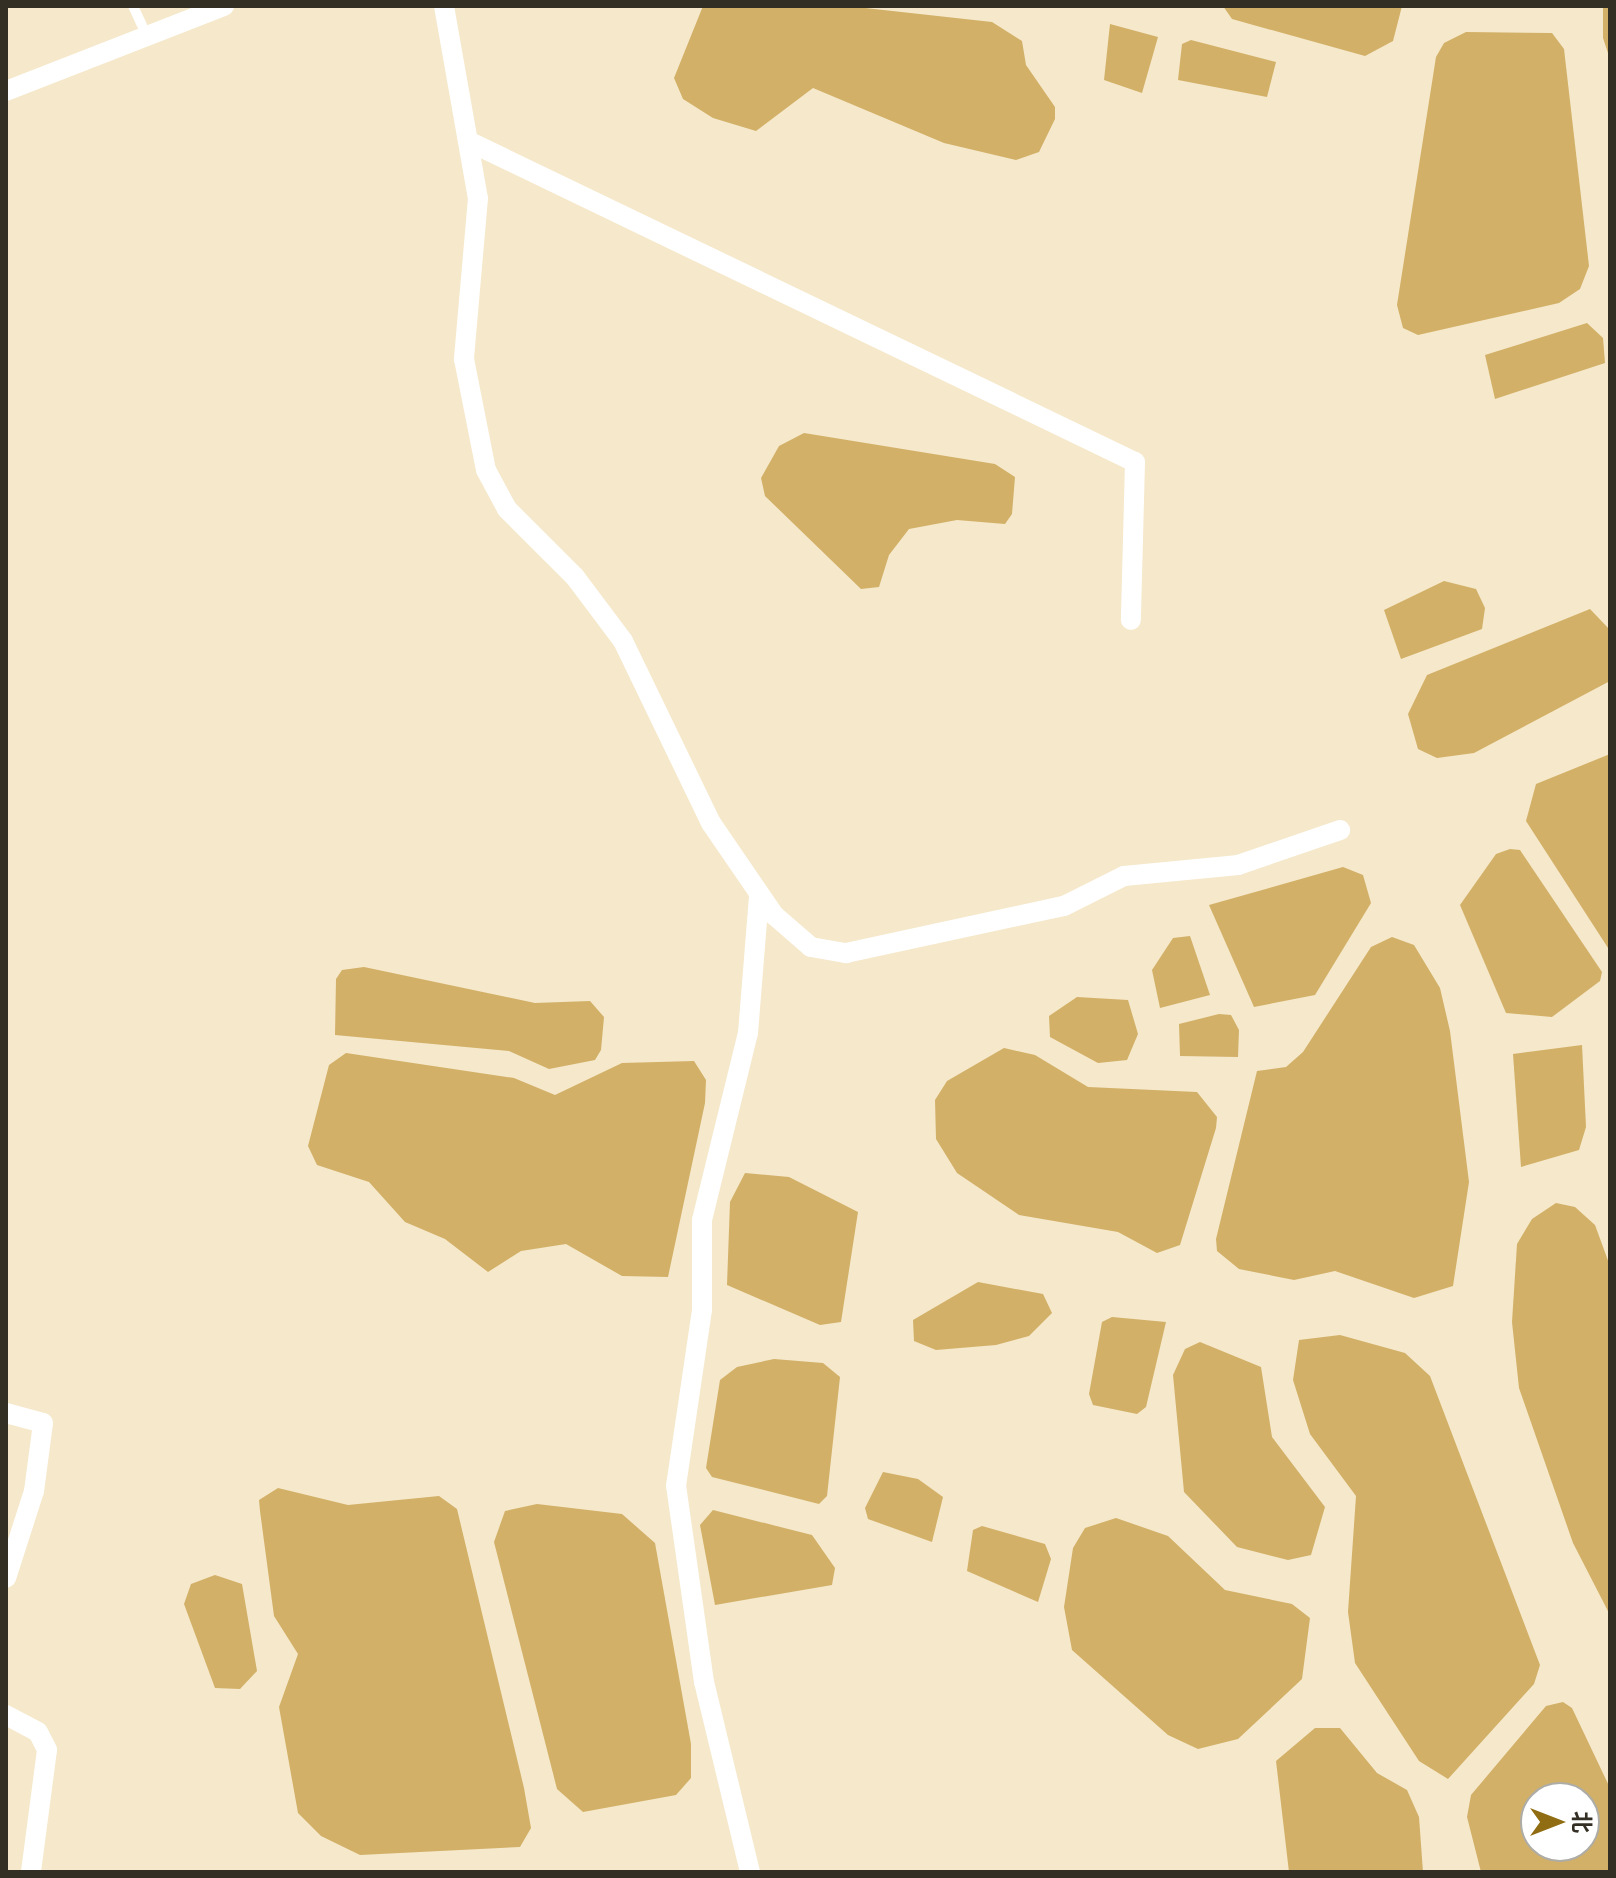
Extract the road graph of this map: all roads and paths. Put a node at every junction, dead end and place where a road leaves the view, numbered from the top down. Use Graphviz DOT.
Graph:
graph roads {
  1 [pos="133,6"];
  2 [pos="224,6"];
  3 [pos="444,6"];
  4 [pos="147,36"];
  5 [pos="6,91"];
  6 [pos="468,141"];
  7 [pos="1131,620"];
  8 [pos="1340,830"];
  9 [pos="759,896"];
  10 [pos="6,1413"];
  11 [pos="6,1578"];
  12 [pos="6,1715"];
  13 [pos="31,1872"];
  14 [pos="750,1872"];
  1 -- 4 [label="lane"];
  2 -- 4 [label="street"];
  3 -- 6 [label="street"];
  4 -- 5 [label="street"];
  6 -- 7 [label="street"];
  6 -- 9 [label="street"];
  8 -- 9 [label="street"];
  9 -- 14 [label="street"];
  10 -- 11 [label="street"];
  12 -- 13 [label="street"];
}
